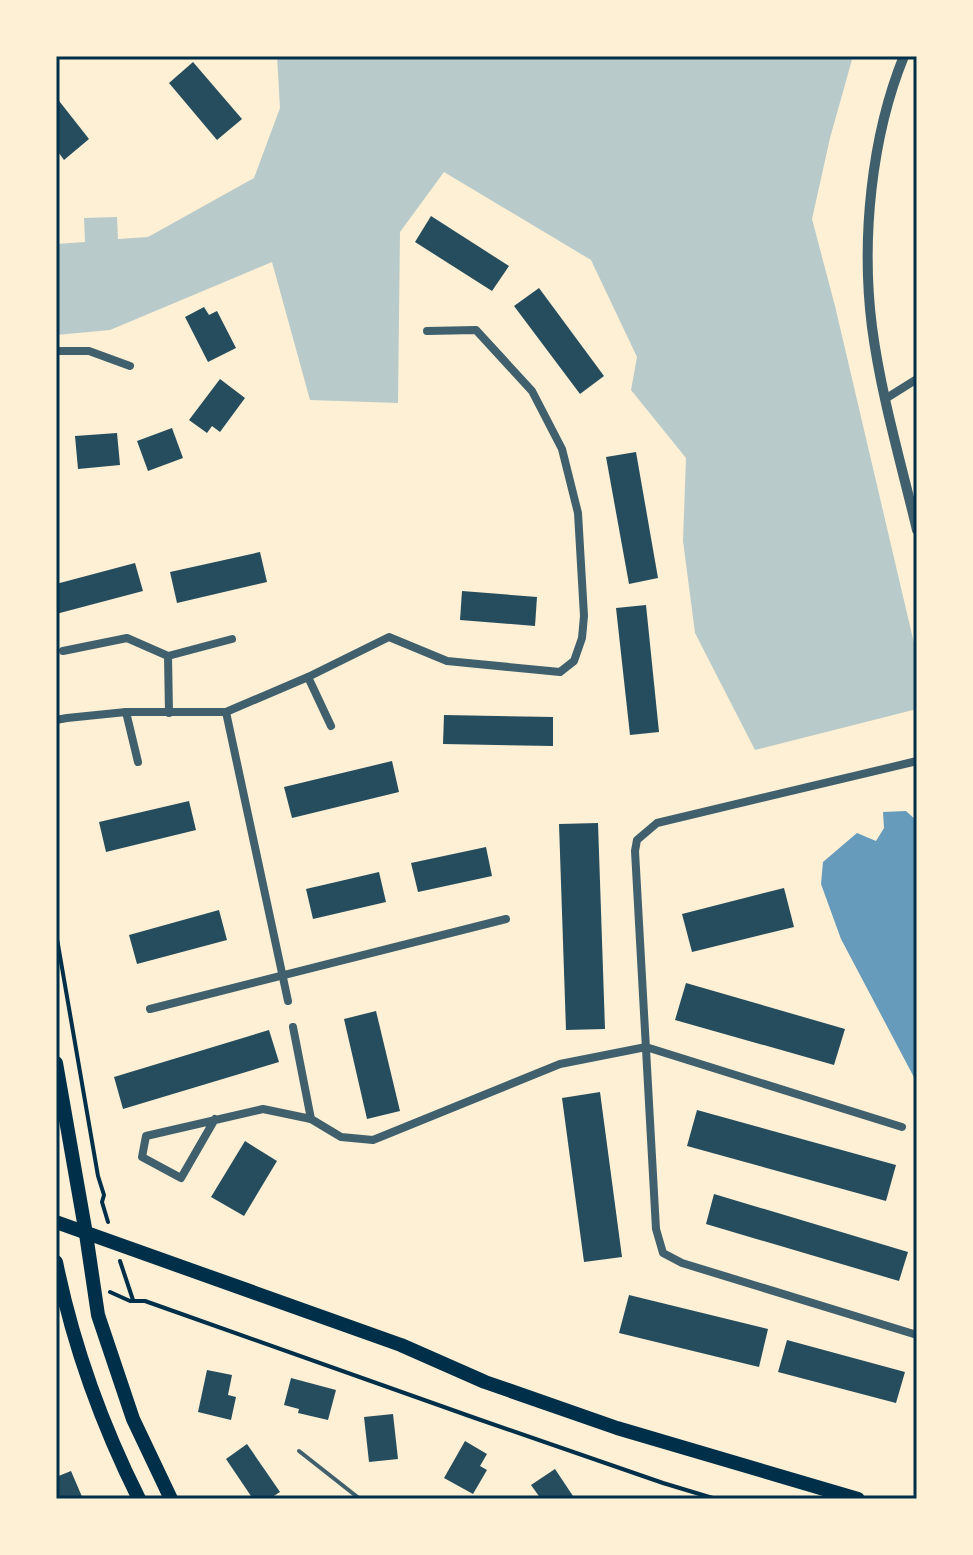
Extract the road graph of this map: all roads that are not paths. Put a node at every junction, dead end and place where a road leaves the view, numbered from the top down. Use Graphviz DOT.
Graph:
graph roads {
  1 [pos="904,56"];
  2 [pos="427,331"];
  3 [pos="56,351"];
  4 [pos="130,366"];
  5 [pos="917,379"];
  6 [pos="885,399"];
  7 [pos="917,530"];
  8 [pos="232,639"];
  9 [pos="63,651"];
  10 [pos="168,656"];
  11 [pos="308,677"];
  12 [pos="126,712"];
  13 [pos="226,712"];
  14 [pos="169,713"];
  15 [pos="56,720"];
  16 [pos="331,726"];
  17 [pos="917,761"];
  18 [pos="138,762"];
  19 [pos="506,919"];
  20 [pos="282,975"];
  21 [pos="288,1001"];
  22 [pos="150,1009"];
  23 [pos="293,1027"];
  24 [pos="646,1047"];
  25 [pos="56,1063"];
  26 [pos="215,1119"];
  27 [pos="311,1119"];
  28 [pos="902,1127"];
  29 [pos="56,1222"];
  30 [pos="86,1234"];
  31 [pos="56,1262"];
  32 [pos="917,1335"];
  33 [pos="299,1451"];
  34 [pos="139,1499"];
  35 [pos="171,1499"];
  36 [pos="360,1499"];
  37 [pos="858,1499"];
  1 -- 6 [label="street"];
  2 -- 11 [label="street"];
  3 -- 4 [label="street"];
  5 -- 6 [label="street"];
  6 -- 7 [label="street"];
  8 -- 10 [label="street"];
  9 -- 10 [label="street"];
  10 -- 14 [label="street"];
  11 -- 13 [label="street"];
  11 -- 16 [label="street"];
  12 -- 14 [label="street"];
  12 -- 15 [label="street"];
  12 -- 18 [label="street"];
  13 -- 14 [label="street"];
  13 -- 20 [label="street"];
  17 -- 24 [label="street"];
  19 -- 20 [label="street"];
  20 -- 21 [label="street"];
  20 -- 22 [label="street"];
  23 -- 27 [label="street"];
  24 -- 27 [label="street"];
  24 -- 28 [label="street"];
  24 -- 32 [label="street"];
  25 -- 30 [label="main road"];
  26 -- 26 [label="street"];
  26 -- 27 [label="street"];
  29 -- 30 [label="main road"];
  30 -- 35 [label="main road"];
  30 -- 37 [label="main road"];
  31 -- 34 [label="main road"];
  33 -- 36 [label="lane"];
}
